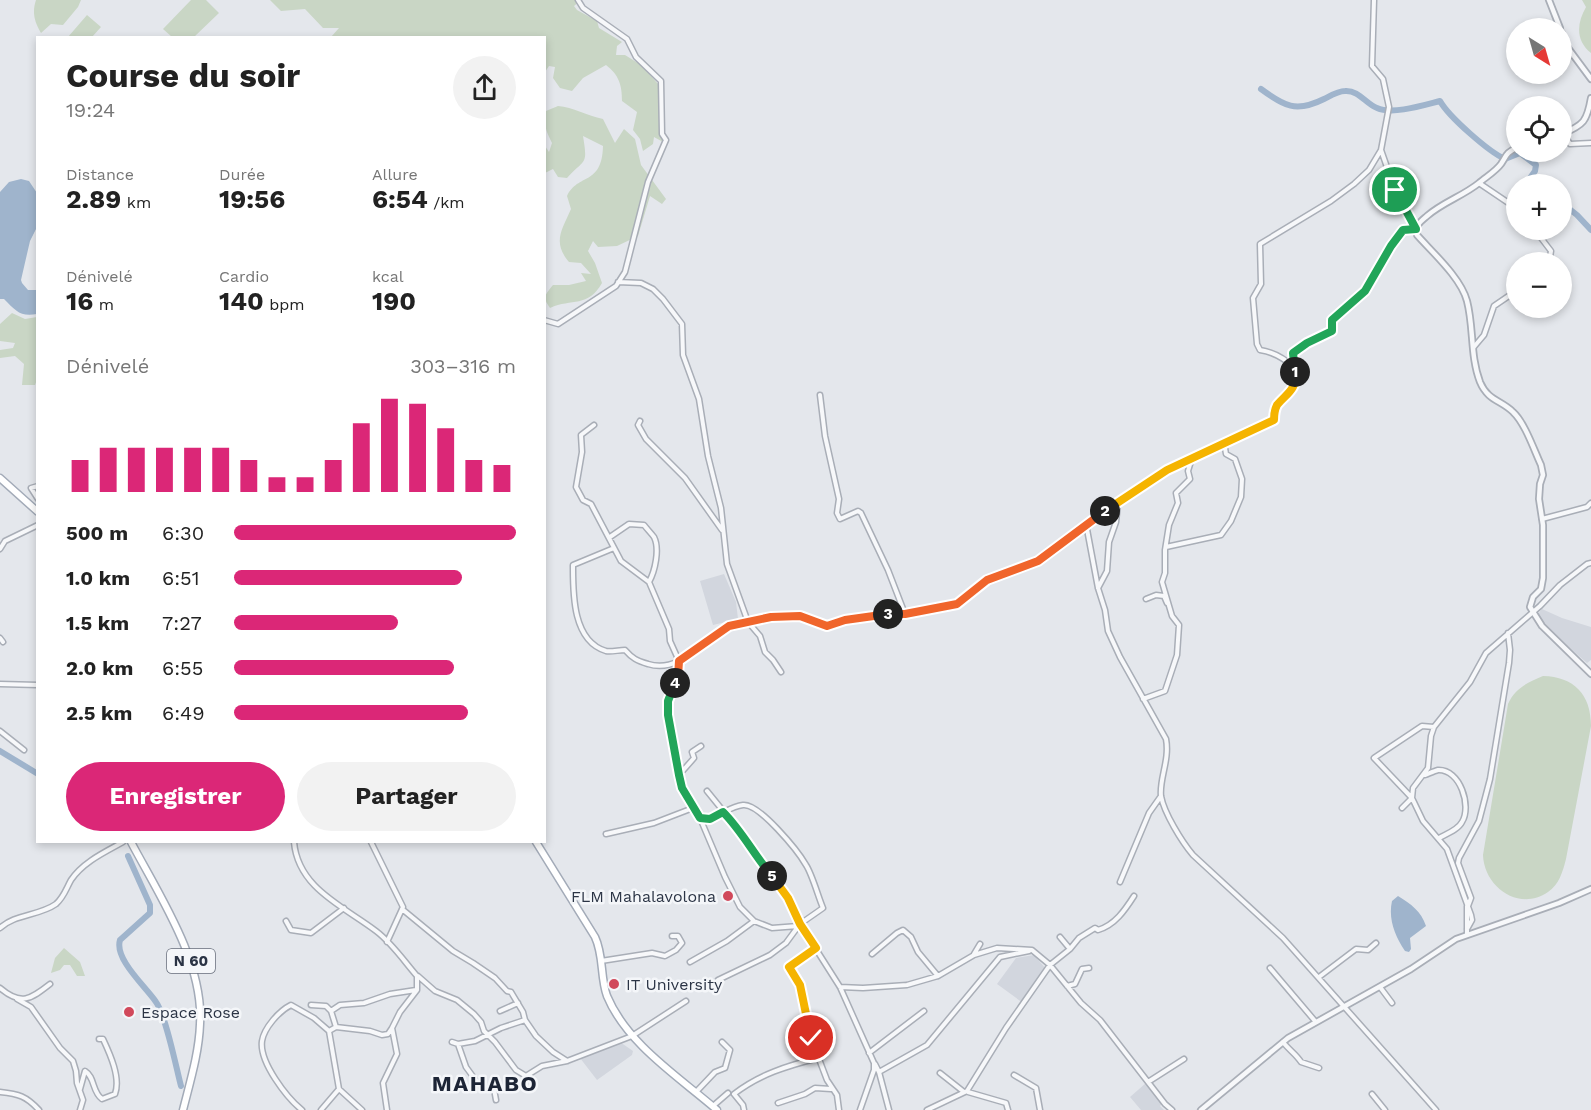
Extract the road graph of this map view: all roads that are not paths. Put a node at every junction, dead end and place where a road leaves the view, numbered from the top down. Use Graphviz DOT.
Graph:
graph roads {
  1 [pos="578,0"];
  2 [pos="1374,0"];
  3 [pos="1549,0"];
  4 [pos="1556,18"];
  5 [pos="1572,53"];
  6 [pos="1591,79"];
  7 [pos="1591,98"];
  8 [pos="1572,128"];
  9 [pos="1591,143"];
  10 [pos="1572,144"];
  11 [pos="1381,150"];
  12 [pos="1506,154"];
  13 [pos="1479,183"];
  14 [pos="1506,201"];
  15 [pos="1416,229"];
  16 [pos="618,282"];
  17 [pos="1506,298"];
  18 [pos="546,321"];
  19 [pos="1473,349"];
  20 [pos="1295,368"];
  21 [pos="820,395"];
  22 [pos="639,421"];
  23 [pos="594,425"];
  24 [pos="1224,442"];
  25 [pos="1192,458"];
  26 [pos="0,479"];
  27 [pos="1118,502"];
  28 [pos="1591,502"];
  29 [pos="36,510"];
  30 [pos="1542,519"];
  31 [pos="1086,524"];
  32 [pos="36,526"];
  33 [pos="722,531"];
  34 [pos="610,537"];
  35 [pos="2,541"];
  36 [pos="1165,547"];
  37 [pos="614,548"];
  38 [pos="0,549"];
  39 [pos="1591,563"];
  40 [pos="649,582"];
  41 [pos="1098,588"];
  42 [pos="1146,599"];
  43 [pos="1169,607"];
  44 [pos="1532,612"];
  45 [pos="905,614"];
  46 [pos="748,622"];
  47 [pos="1508,633"];
  48 [pos="679,661"];
  49 [pos="781,672"];
  50 [pos="1591,674"];
  51 [pos="0,684"];
  52 [pos="36,685"];
  53 [pos="1143,699"];
  54 [pos="1434,727"];
  55 [pos="0,731"];
  56 [pos="701,746"];
  57 [pos="24,750"];
  58 [pos="679,775"];
  59 [pos="1424,775"];
  60 [pos="707,790"];
  61 [pos="1161,796"];
  62 [pos="1412,798"];
  63 [pos="693,808"];
  64 [pos="1402,808"];
  65 [pos="723,812"];
  66 [pos="700,818"];
  67 [pos="606,834"];
  68 [pos="1438,838"];
  69 [pos="121,843"];
  70 [pos="132,843"];
  71 [pos="294,843"];
  72 [pos="372,843"];
  73 [pos="537,843"];
  74 [pos="1120,882"];
  75 [pos="1591,889"];
  76 [pos="1134,896"];
  77 [pos="1467,905"];
  78 [pos="344,908"];
  79 [pos="402,909"];
  80 [pos="286,921"];
  81 [pos="754,921"];
  82 [pos="799,925"];
  83 [pos="0,928"];
  84 [pos="1467,931"];
  85 [pos="672,936"];
  86 [pos="1060,937"];
  87 [pos="387,942"];
  88 [pos="1376,943"];
  89 [pos="980,944"];
  90 [pos="816,948"];
  91 [pos="1070,949"];
  92 [pos="1032,950"];
  93 [pos="872,954"];
  94 [pos="974,955"];
  95 [pos="601,961"];
  96 [pos="690,962"];
  97 [pos="1050,965"];
  98 [pos="1089,968"];
  99 [pos="1270,968"];
  100 [pos="417,976"];
  101 [pos="938,976"];
  102 [pos="1319,977"];
  103 [pos="718,980"];
  104 [pos="50,984"];
  105 [pos="1067,986"];
  106 [pos="840,987"];
  107 [pos="1380,987"];
  108 [pos="0,988"];
  109 [pos="417,990"];
  110 [pos="17,999"];
  111 [pos="686,1001"];
  112 [pos="518,1003"];
  113 [pos="1392,1003"];
  114 [pos="311,1005"];
  115 [pos="1345,1005"];
  116 [pos="331,1011"];
  117 [pos="500,1011"];
  118 [pos="924,1011"];
  119 [pos="525,1020"];
  120 [pos="1315,1021"];
  121 [pos="336,1027"];
  122 [pos="392,1028"];
  123 [pos="329,1031"];
  124 [pos="487,1034"];
  125 [pos="632,1036"];
  126 [pos="99,1039"];
  127 [pos="452,1042"];
  128 [pos="722,1042"];
  129 [pos="1283,1042"];
  130 [pos="458,1044"];
  131 [pos="870,1053"];
  132 [pos="818,1058"];
  133 [pos="1184,1059"];
  134 [pos="567,1061"];
  135 [pos="874,1063"];
  136 [pos="1318,1068"];
  137 [pos="879,1072"];
  138 [pos="940,1073"];
  139 [pos="1014,1075"];
  140 [pos="1148,1082"];
  141 [pos="339,1089"];
  142 [pos="832,1089"];
  143 [pos="80,1090"];
  144 [pos="0,1092"];
  145 [pos="696,1092"];
  146 [pos="965,1092"];
  147 [pos="728,1093"];
  148 [pos="1372,1094"];
  149 [pos="496,1100"];
  150 [pos="778,1103"];
  151 [pos="183,1107"];
  152 [pos="715,1108"];
  153 [pos="862,1108"];
  154 [pos="39,1110"];
  155 [pos="80,1110"];
  156 [pos="302,1110"];
  157 [pos="321,1110"];
  158 [pos="362,1110"];
  159 [pos="387,1110"];
  160 [pos="744,1110"];
  161 [pos="839,1110"];
  162 [pos="889,1110"];
  163 [pos="927,1110"];
  164 [pos="1008,1110"];
  165 [pos="1040,1110"];
  166 [pos="1172,1110"];
  167 [pos="1201,1110"];
  168 [pos="1385,1110"];
  169 [pos="1436,1110"];
  1 -- 16 [label="street"];
  2 -- 11 [label="street"];
  3 -- 4 [label="street"];
  5 -- 6 [label="street"];
  7 -- 8 [label="street"];
  9 -- 10 [label="street"];
  11 -- 15 [label="street"];
  11 -- 20 [label="street"];
  12 -- 13 [label="street"];
  13 -- 14 [label="street"];
  13 -- 15 [label="street"];
  15 -- 19 [label="street"];
  15 -- 20 [label="street"];
  16 -- 18 [label="street"];
  16 -- 33 [label="street"];
  17 -- 19 [label="street"];
  19 -- 30 [label="street"];
  20 -- 24 [label="street"];
  21 -- 45 [label="street"];
  22 -- 33 [label="street"];
  23 -- 34 [label="street"];
  24 -- 25 [label="street"];
  24 -- 36 [label="street"];
  25 -- 27 [label="street"];
  25 -- 36 [label="street"];
  26 -- 29 [label="main road"];
  27 -- 31 [label="street"];
  27 -- 41 [label="street"];
  28 -- 30 [label="street"];
  30 -- 44 [label="street"];
  31 -- 41 [label="street"];
  31 -- 45 [label="street"];
  32 -- 35 [label="street"];
  33 -- 46 [label="street"];
  34 -- 37 [label="street"];
  34 -- 40 [label="street"];
  35 -- 38 [label="street"];
  36 -- 43 [label="street"];
  37 -- 40 [label="street"];
  37 -- 48 [label="street"];
  39 -- 44 [label="street"];
  40 -- 48 [label="street"];
  41 -- 53 [label="street"];
  42 -- 43 [label="street"];
  43 -- 53 [label="street"];
  44 -- 47 [label="street"];
  44 -- 50 [label="street"];
  45 -- 46 [label="street"];
  46 -- 48 [label="street"];
  46 -- 49 [label="street"];
  47 -- 54 [label="street"];
  47 -- 77 [label="street"];
  48 -- 58 [label="street"];
  51 -- 52 [label="street"];
  53 -- 61 [label="street"];
  54 -- 59 [label="street"];
  54 -- 62 [label="street"];
  55 -- 57 [label="street"];
  56 -- 58 [label="street"];
  58 -- 63 [label="street"];
  59 -- 62 [label="street"];
  59 -- 68 [label="street"];
  60 -- 65 [label="street"];
  61 -- 74 [label="street"];
  61 -- 102 [label="street"];
  62 -- 64 [label="street"];
  62 -- 68 [label="street"];
  63 -- 66 [label="street"];
  63 -- 67 [label="street"];
  65 -- 66 [label="street"];
  65 -- 82 [label="street"];
  65 -- 82 [label="street"];
  66 -- 81 [label="street"];
  68 -- 77 [label="street"];
  69 -- 83 [label="street"];
  70 -- 151 [label="main road, N 60"];
  71 -- 78 [label="street"];
  72 -- 79 [label="street"];
  73 -- 95 [label="main road"];
  75 -- 84 [label="street"];
  76 -- 91 [label="street"];
  77 -- 84 [label="street"];
  78 -- 80 [label="street"];
  78 -- 87 [label="street"];
  79 -- 87 [label="street"];
  79 -- 112 [label="street"];
  81 -- 82 [label="street"];
  81 -- 96 [label="street"];
  82 -- 90 [label="street"];
  82 -- 103 [label="street"];
  84 -- 107 [label="street"];
  85 -- 95 [label="street"];
  86 -- 91 [label="street"];
  87 -- 100 [label="street"];
  88 -- 102 [label="street"];
  89 -- 94 [label="street"];
  90 -- 106 [label="street"];
  90 -- 132 [label="street"];
  91 -- 97 [label="street"];
  92 -- 94 [label="street"];
  92 -- 97 [label="street"];
  92 -- 137 [label="street"];
  93 -- 101 [label="street"];
  94 -- 101 [label="street"];
  95 -- 125 [label="main road"];
  97 -- 105 [label="street"];
  97 -- 146 [label="street"];
  98 -- 105 [label="street"];
  99 -- 120 [label="street"];
  100 -- 109 [label="street"];
  100 -- 124 [label="street"];
  101 -- 106 [label="street"];
  102 -- 115 [label="street"];
  104 -- 110 [label="street"];
  105 -- 140 [label="street"];
  106 -- 131 [label="street"];
  107 -- 113 [label="street"];
  107 -- 115 [label="street"];
  108 -- 110 [label="street"];
  109 -- 116 [label="street"];
  109 -- 122 [label="street"];
  110 -- 143 [label="street"];
  111 -- 125 [label="street"];
  112 -- 117 [label="street"];
  112 -- 119 [label="street"];
  114 -- 116 [label="street"];
  115 -- 120 [label="street"];
  115 -- 169 [label="street"];
  116 -- 121 [label="street"];
  118 -- 131 [label="street"];
  119 -- 124 [label="street"];
  119 -- 134 [label="street"];
  120 -- 129 [label="street"];
  121 -- 122 [label="street"];
  121 -- 123 [label="street"];
  122 -- 159 [label="street"];
  123 -- 141 [label="street"];
  123 -- 156 [label="street"];
  124 -- 130 [label="street"];
  124 -- 134 [label="street"];
  125 -- 134 [label="street"];
  125 -- 145 [label="main road"];
  126 -- 143 [label="street"];
  127 -- 130 [label="street"];
  128 -- 145 [label="street"];
  129 -- 136 [label="street"];
  129 -- 167 [label="street"];
  130 -- 149 [label="street"];
  131 -- 135 [label="street"];
  132 -- 142 [label="street"];
  132 -- 160 [label="street"];
  133 -- 140 [label="street"];
  135 -- 137 [label="street"];
  135 -- 153 [label="street"];
  137 -- 162 [label="street"];
  138 -- 146 [label="street"];
  139 -- 165 [label="street"];
  140 -- 166 [label="street"];
  141 -- 157 [label="street"];
  141 -- 158 [label="street"];
  142 -- 150 [label="street"];
  142 -- 161 [label="street"];
  143 -- 155 [label="street"];
  144 -- 154 [label="street"];
  145 -- 152 [label="main road"];
  146 -- 163 [label="street"];
  146 -- 164 [label="street"];
  147 -- 152 [label="street"];
  148 -- 168 [label="street"];
}
